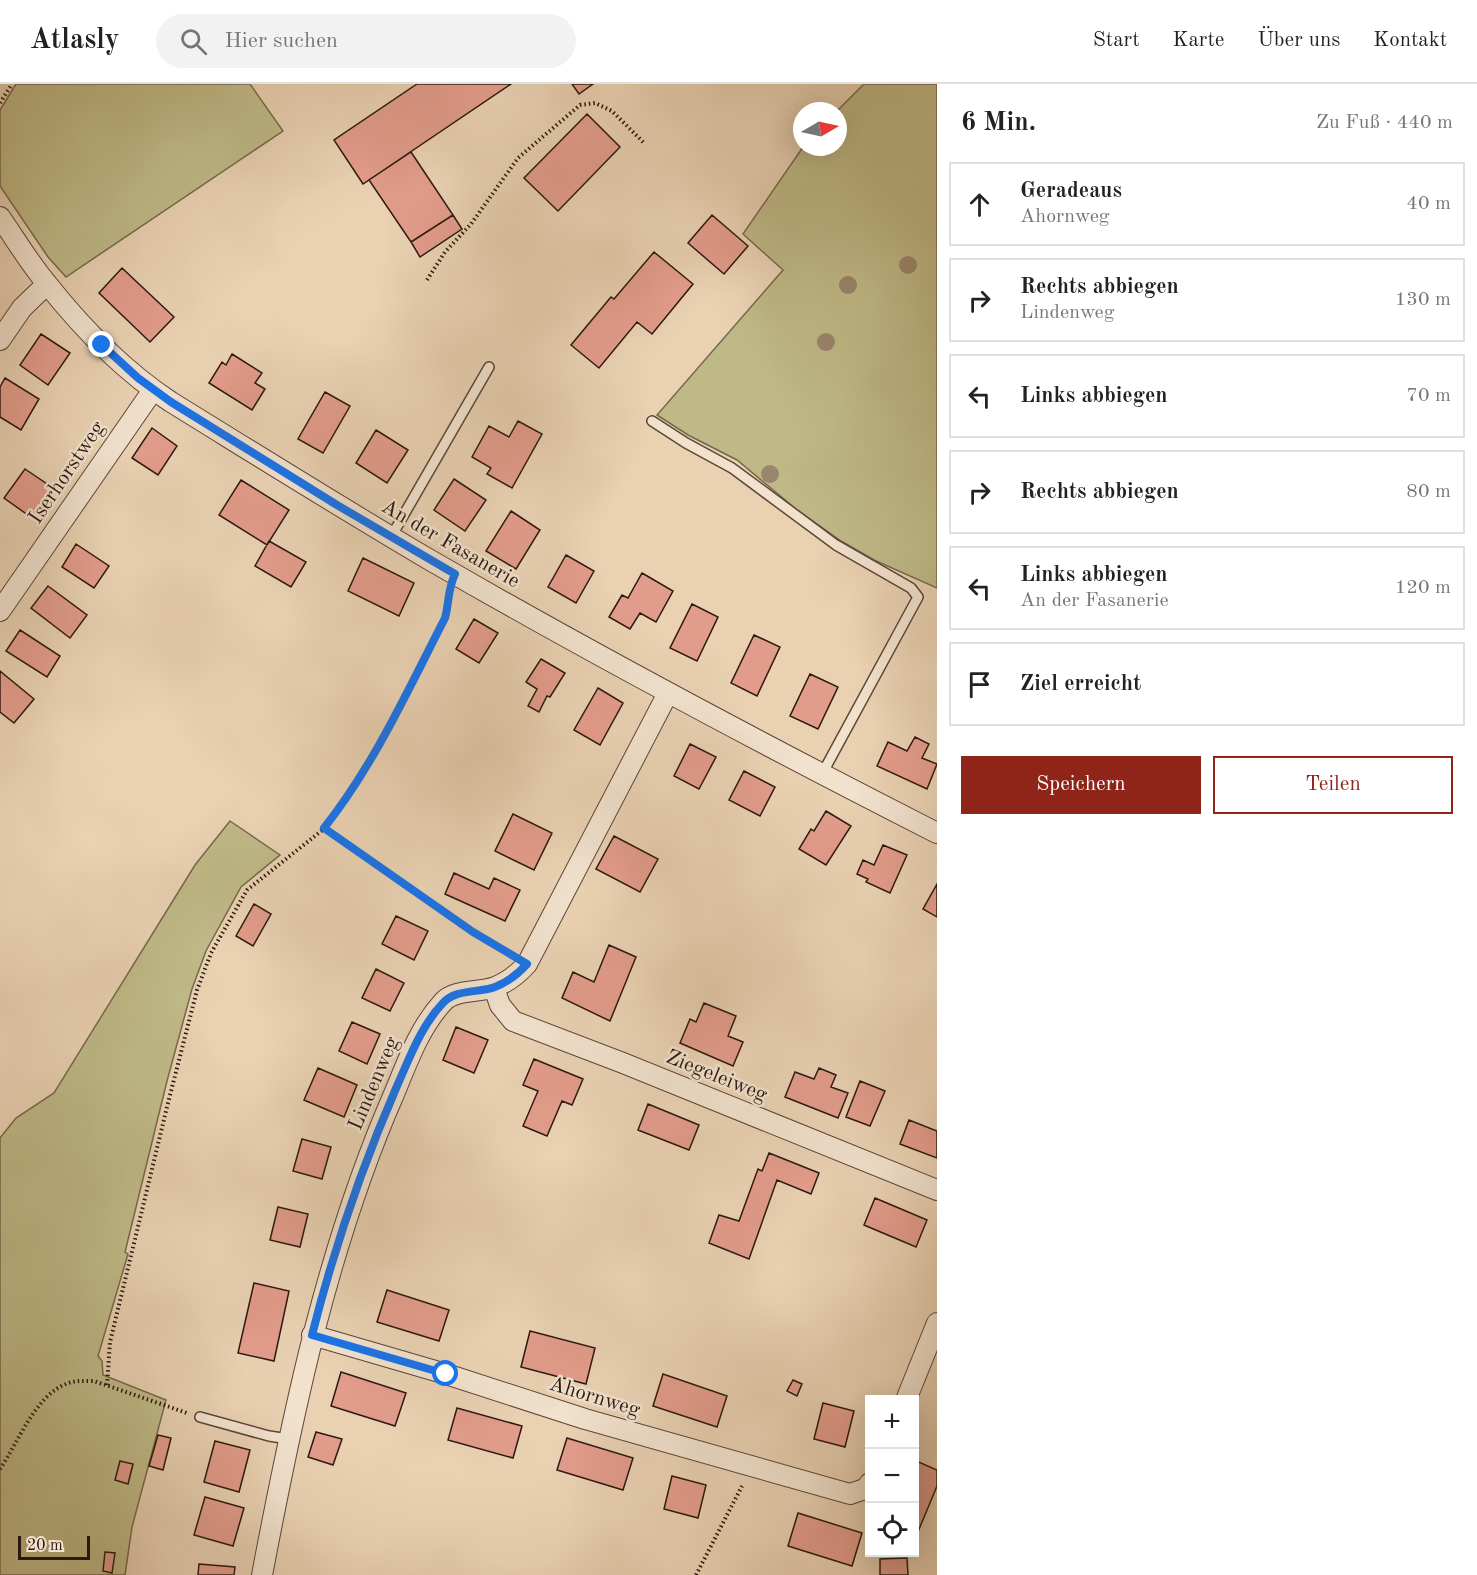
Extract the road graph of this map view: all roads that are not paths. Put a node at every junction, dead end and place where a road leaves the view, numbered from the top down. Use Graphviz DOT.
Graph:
graph roads {
  1 [pos="0,217"];
  2 [pos="47,284"];
  3 [pos="0,340"];
  4 [pos="489,367"];
  5 [pos="153,390"];
  6 [pos="652,421"];
  7 [pos="391,537"];
  8 [pos="0,611"];
  9 [pos="668,693"];
  10 [pos="822,774"];
  11 [pos="937,833"];
  12 [pos="494,988"];
  13 [pos="937,1190"];
  14 [pos="937,1323"];
  15 [pos="312,1335"];
  16 [pos="908,1395"];
  17 [pos="200,1417"];
  18 [pos="289,1439"];
  19 [pos="865,1487"];
  20 [pos="262,1575"];
  1 -- 2 [label="street, An der Fasanerie"];
  2 -- 3 [label="street"];
  2 -- 5 [label="street, An der Fasanerie"];
  4 -- 7 [label="lane"];
  5 -- 7 [label="street, An der Fasanerie"];
  5 -- 8 [label="street, Iserhorstweg"];
  6 -- 10 [label="lane"];
  7 -- 9 [label="street, An der Fasanerie"];
  9 -- 10 [label="street, An der Fasanerie"];
  9 -- 12 [label="street, Lindenweg"];
  10 -- 11 [label="street, An der Fasanerie"];
  12 -- 13 [label="street, Ziegeleiweg"];
  12 -- 15 [label="street, Lindenweg"];
  14 -- 16 [label="street"];
  15 -- 18 [label="street, Lindenweg"];
  15 -- 19 [label="street, Ahornweg"];
  17 -- 18 [label="lane"];
  18 -- 20 [label="street, Lindenweg"];
}
